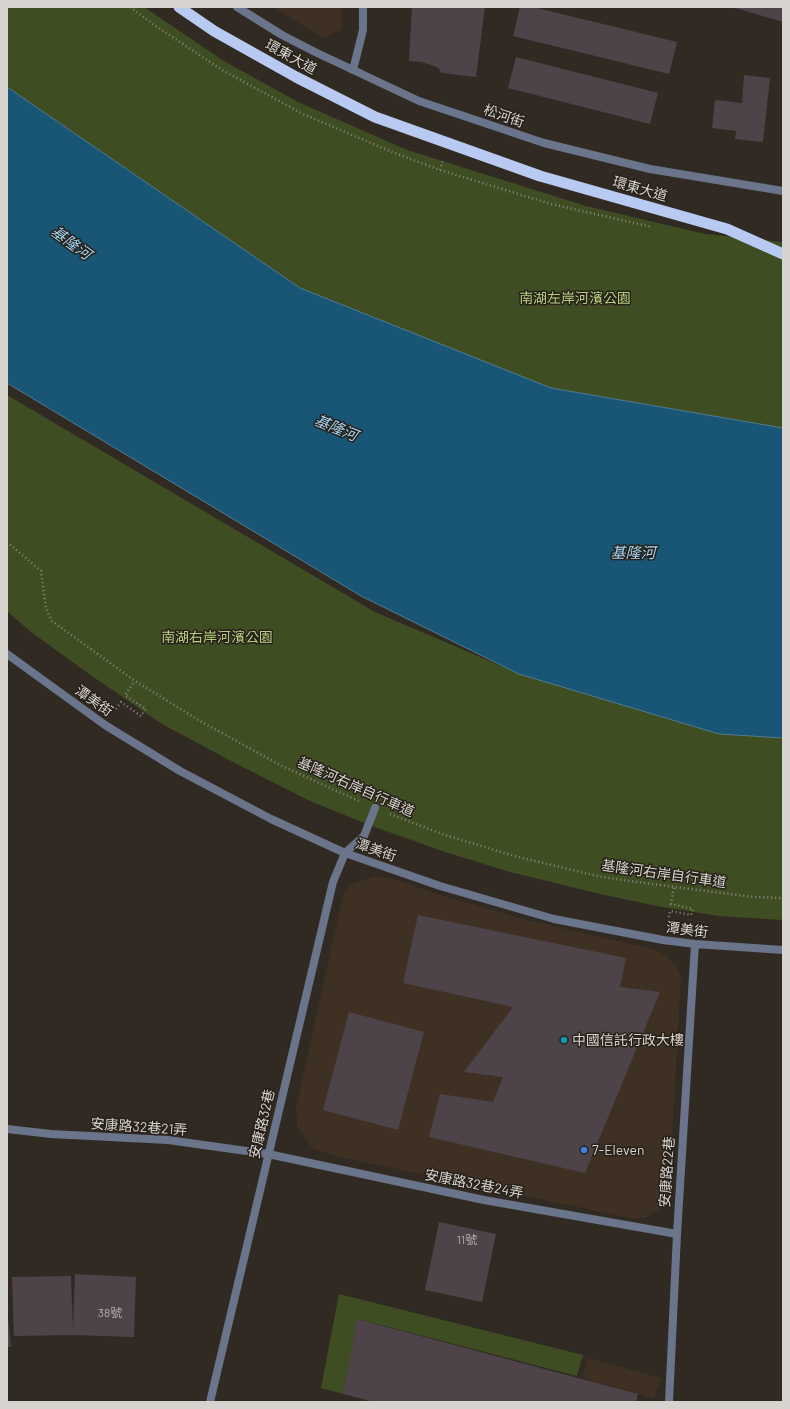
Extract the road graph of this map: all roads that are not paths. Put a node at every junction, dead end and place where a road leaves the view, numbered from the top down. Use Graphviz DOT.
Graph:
graph roads {
  1 [pos="180,7"];
  2 [pos="237,7"];
  3 [pos="363,7"];
  4 [pos="353,70"];
  5 [pos="783,191"];
  6 [pos="783,253"];
  7 [pos="7,654"];
  8 [pos="375,808"];
  9 [pos="345,853"];
  10 [pos="695,944"];
  11 [pos="783,950"];
  12 [pos="7,1129"];
  13 [pos="268,1154"];
  14 [pos="676,1234"];
  15 [pos="210,1402"];
  16 [pos="669,1402"];
  1 -- 6 [label="highway, 環東大道, bridge"];
  2 -- 4 [label="street, 松河街"];
  3 -- 4 [label="street"];
  4 -- 5 [label="street, 松河街"];
  7 -- 9 [label="street, 潭美街"];
  8 -- 9 [label="street"];
  9 -- 10 [label="street, 潭美街"];
  9 -- 13 [label="street, 安康路32巷"];
  10 -- 11 [label="street, 潭美街"];
  10 -- 14 [label="street, 安康路22巷"];
  12 -- 13 [label="street, 安康路32巷21弄"];
  13 -- 14 [label="street, 安康路32巷24弄"];
  13 -- 15 [label="street, 安康路32巷"];
  14 -- 16 [label="street, 安康路22巷"];
}
